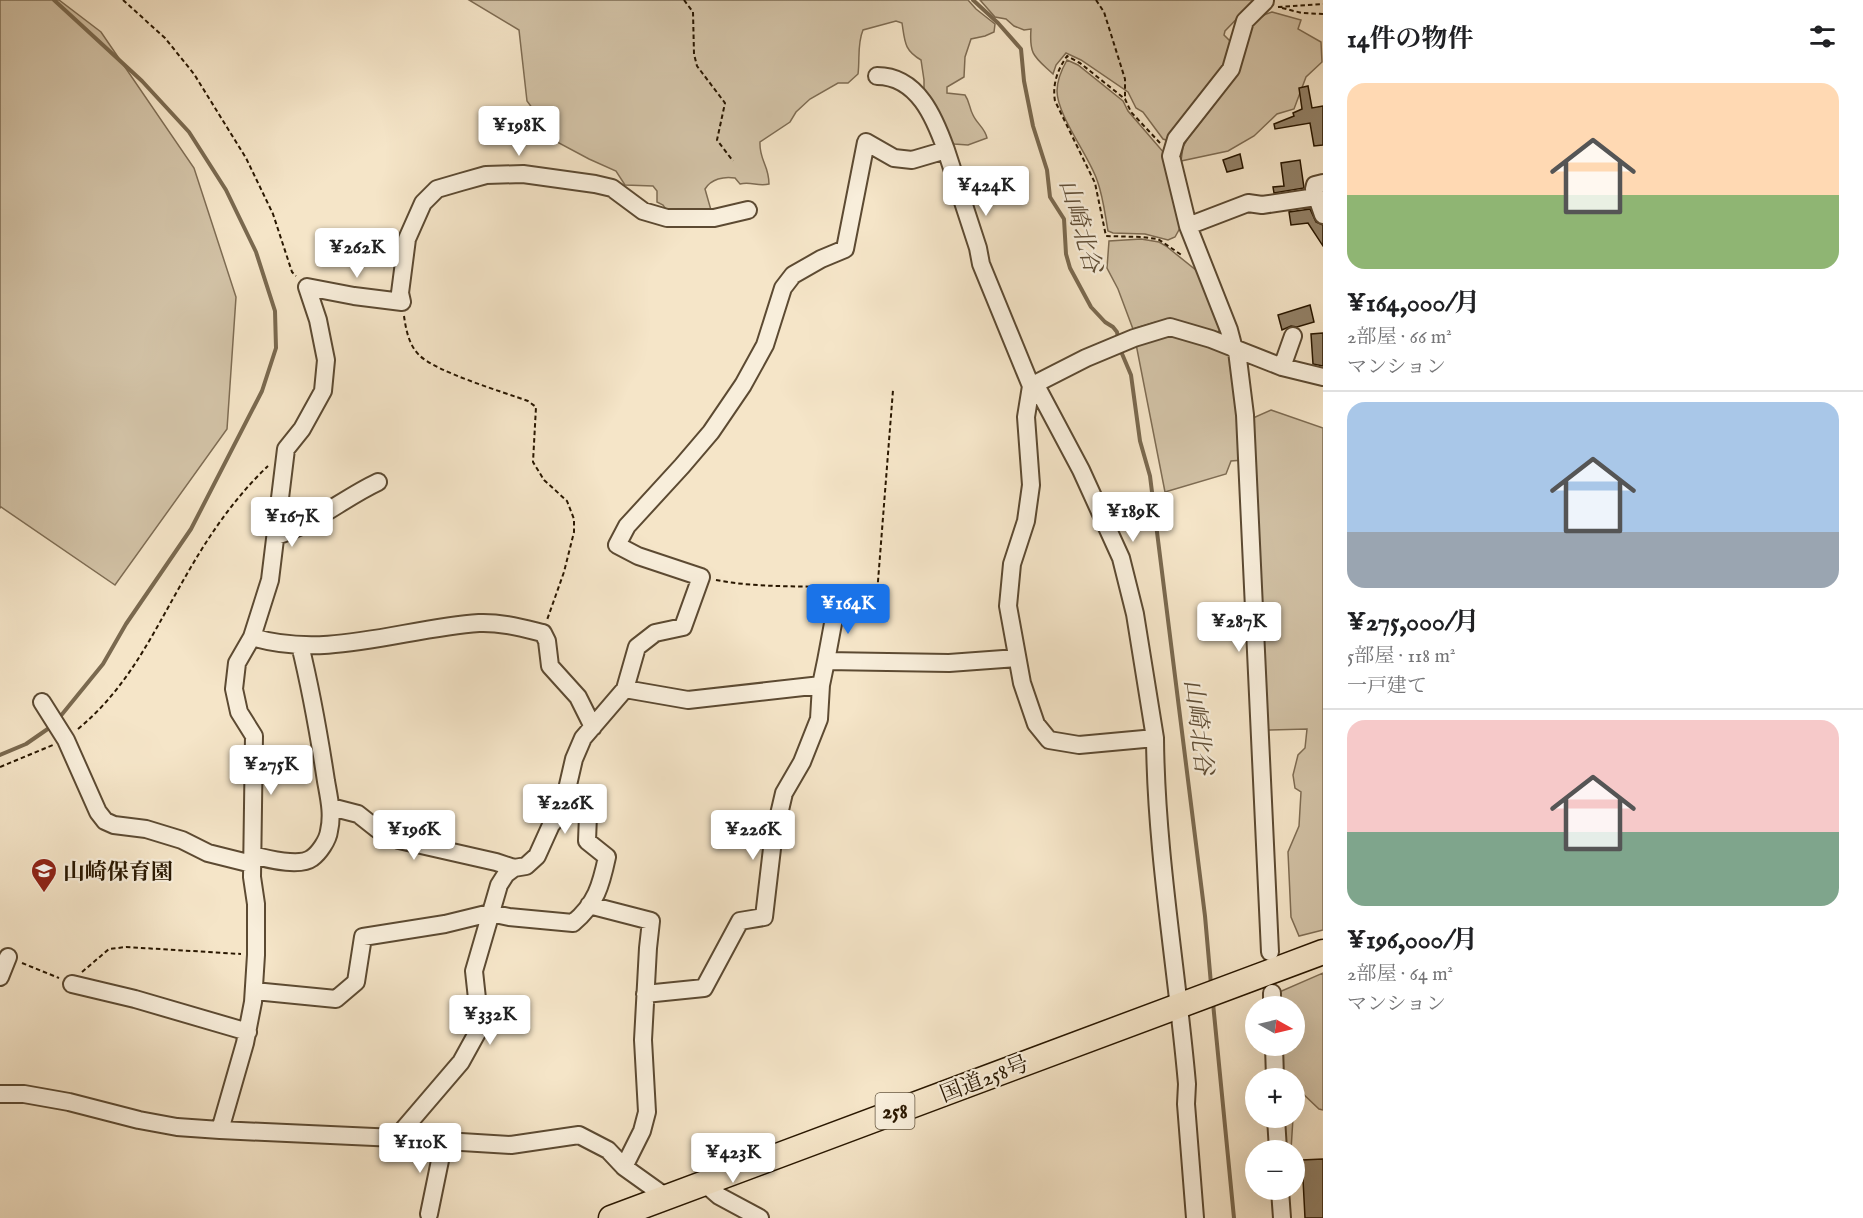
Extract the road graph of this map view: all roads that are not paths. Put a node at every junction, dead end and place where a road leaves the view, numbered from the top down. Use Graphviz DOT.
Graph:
graph roads {
  1 [pos="1272,4"];
  2 [pos="877,76"];
  3 [pos="946,150"];
  4 [pos="1319,190"];
  5 [pos="748,210"];
  6 [pos="1323,215"];
  7 [pos="1188,226"];
  8 [pos="1293,336"];
  9 [pos="1235,350"];
  10 [pos="1282,367"];
  11 [pos="1323,377"];
  12 [pos="1031,386"];
  13 [pos="378,482"];
  14 [pos="276,536"];
  15 [pos="837,602"];
  16 [pos="252,637"];
  17 [pos="300,645"];
  18 [pos="1017,658"];
  19 [pos="826,661"];
  20 [pos="821,685"];
  21 [pos="626,689"];
  22 [pos="42,702"];
  23 [pos="593,726"];
  24 [pos="1155,738"];
  25 [pos="564,804"];
  26 [pos="331,807"];
  27 [pos="253,860"];
  28 [pos="514,868"];
  29 [pos="589,905"];
  30 [pos="490,913"];
  31 [pos="1270,952"];
  32 [pos="1323,952"];
  33 [pos="8,957"];
  34 [pos="0,977"];
  35 [pos="72,984"];
  36 [pos="254,991"];
  37 [pos="645,994"];
  38 [pos="1184,1003"];
  39 [pos="248,1032"];
  40 [pos="0,1094"];
  41 [pos="220,1130"];
  42 [pos="396,1138"];
  43 [pos="444,1141"];
  44 [pos="624,1167"];
  45 [pos="704,1183"];
  46 [pos="666,1197"];
  47 [pos="1281,1200"];
  48 [pos="429,1214"];
  49 [pos="743,1214"];
  50 [pos="611,1218"];
  51 [pos="760,1218"];
  52 [pos="1195,1218"];
  53 [pos="1282,1218"];
  1 -- 7 [label="street"];
  2 -- 3 [label="street"];
  3 -- 12 [label="street"];
  3 -- 21 [label="street"];
  4 -- 6 [label="street"];
  4 -- 7 [label="street"];
  5 -- 14 [label="street"];
  7 -- 9 [label="street"];
  8 -- 10 [label="street"];
  9 -- 10 [label="street"];
  9 -- 12 [label="street"];
  9 -- 31 [label="street"];
  10 -- 11 [label="street"];
  12 -- 18 [label="street"];
  12 -- 24 [label="street"];
  13 -- 14 [label="street"];
  14 -- 16 [label="street"];
  15 -- 19 [label="street"];
  16 -- 17 [label="street"];
  16 -- 27 [label="street"];
  17 -- 23 [label="street"];
  17 -- 26 [label="street"];
  18 -- 19 [label="street"];
  18 -- 24 [label="street"];
  19 -- 20 [label="street"];
  20 -- 21 [label="street"];
  20 -- 37 [label="street"];
  21 -- 23 [label="street"];
  22 -- 27 [label="street"];
  23 -- 25 [label="street"];
  24 -- 38 [label="street"];
  25 -- 28 [label="street"];
  25 -- 29 [label="street"];
  26 -- 27 [label="street"];
  26 -- 28 [label="street"];
  27 -- 36 [label="street"];
  28 -- 30 [label="street"];
  29 -- 30 [label="street"];
  29 -- 37 [label="street"];
  30 -- 36 [label="street"];
  30 -- 42 [label="street"];
  32 -- 38 [label="highway, 国道258号 / 258"];
  33 -- 34 [label="street"];
  35 -- 39 [label="street"];
  36 -- 39 [label="street"];
  37 -- 44 [label="street"];
  38 -- 45 [label="highway, 国道258号 / 258"];
  38 -- 52 [label="street"];
  39 -- 41 [label="street"];
  40 -- 41 [label="street"];
  41 -- 42 [label="street"];
  42 -- 43 [label="street"];
  43 -- 44 [label="street"];
  43 -- 48 [label="street"];
  44 -- 46 [label="street"];
  45 -- 46 [label="highway, 国道258号 / 258"];
  45 -- 49 [label="street"];
  46 -- 50 [label="highway, 国道258号 / 258"];
  47 -- 53 [label="street"];
  49 -- 51 [label="street"];
}
